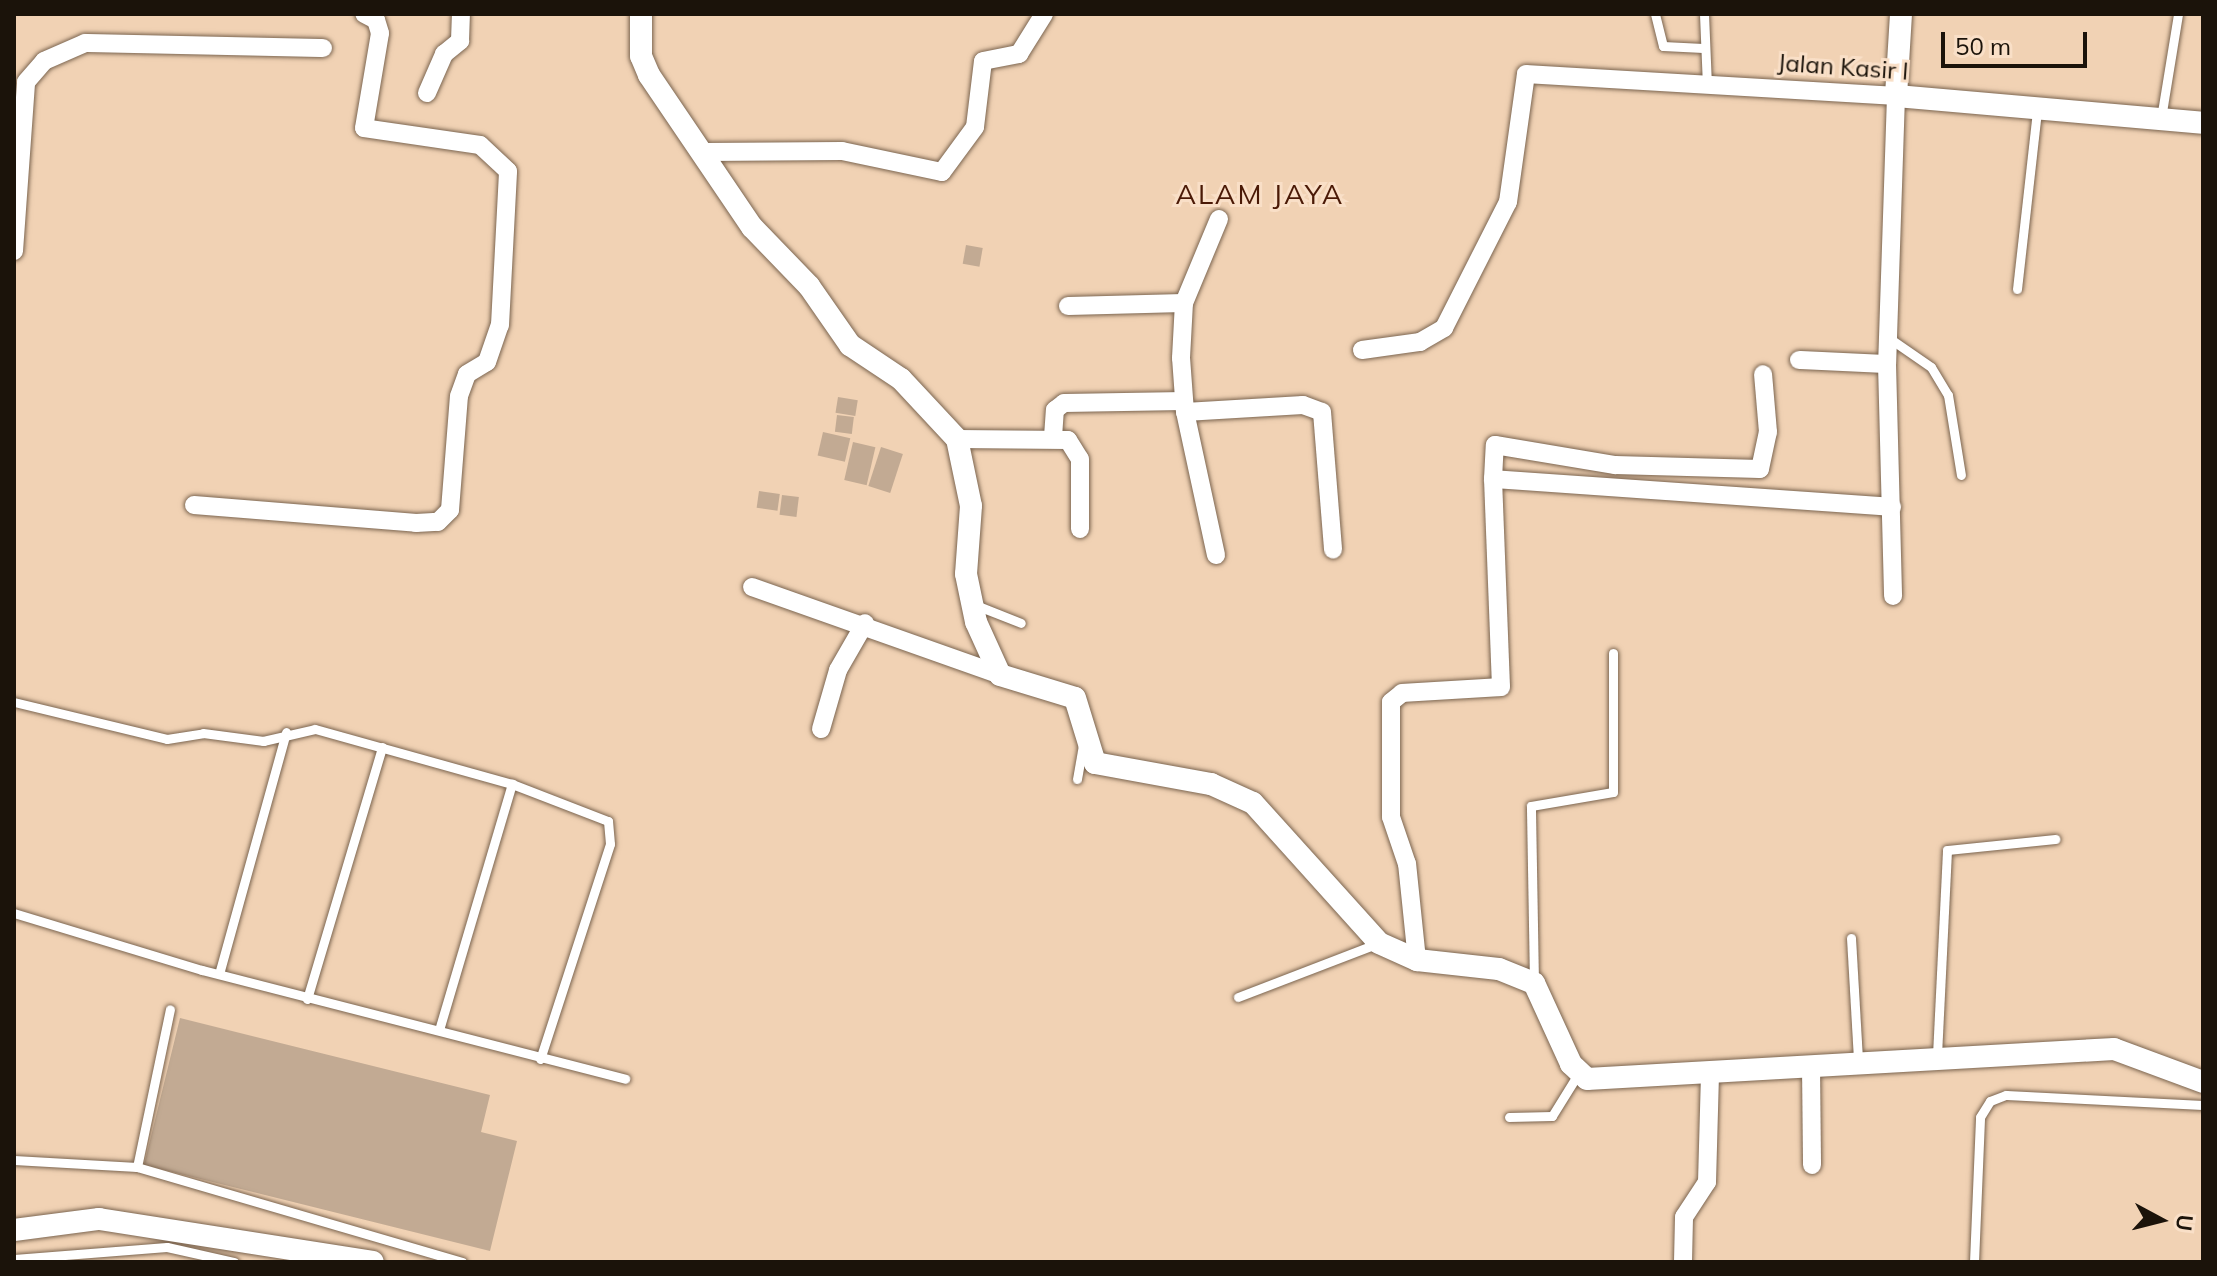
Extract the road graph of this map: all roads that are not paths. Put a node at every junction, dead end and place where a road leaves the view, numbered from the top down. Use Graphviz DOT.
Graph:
graph roads {
  1 [pos="364,14"];
  2 [pos="641,14"];
  3 [pos="1044,14"];
  4 [pos="1655,14"];
  5 [pos="1704,14"];
  6 [pos="1901,14"];
  7 [pos="2178,14"];
  8 [pos="459,15"];
  9 [pos="323,48"];
  10 [pos="1703,48"];
  11 [pos="1707,86"];
  12 [pos="20,90"];
  13 [pos="427,93"];
  14 [pos="1896,96"];
  15 [pos="2037,110"];
  16 [pos="2161,118"];
  17 [pos="2203,123"];
  18 [pos="705,152"];
  19 [pos="1219,219"];
  20 [pos="14,251"];
  21 [pos="2017,289"];
  22 [pos="1184,303"];
  23 [pos="1068,306"];
  24 [pos="1889,338"];
  25 [pos="1362,350"];
  26 [pos="1799,360"];
  27 [pos="1887,364"];
  28 [pos="1763,374"];
  29 [pos="1184,407"];
  30 [pos="1053,437"];
  31 [pos="957,439"];
  32 [pos="1961,475"];
  33 [pos="1493,479"];
  34 [pos="194,505"];
  35 [pos="1892,507"];
  36 [pos="1080,529"];
  37 [pos="1333,550"];
  38 [pos="1216,555"];
  39 [pos="752,587"];
  40 [pos="1893,596"];
  41 [pos="969,598"];
  42 [pos="865,623"];
  43 [pos="1021,623"];
  44 [pos="1613,653"];
  45 [pos="1000,675"];
  46 [pos="14,702"];
  47 [pos="821,729"];
  48 [pos="286,732"];
  49 [pos="1084,738"];
  50 [pos="382,747"];
  51 [pos="1077,779"];
  52 [pos="512,784"];
  53 [pos="2055,839"];
  54 [pos="14,913"];
  55 [pos="1851,938"];
  56 [pos="1379,943"];
  57 [pos="1417,960"];
  58 [pos="219,974"];
  59 [pos="1534,983"];
  60 [pos="1238,997"];
  61 [pos="307,999"];
  62 [pos="170,1009"];
  63 [pos="439,1030"];
  64 [pos="1937,1055"];
  65 [pos="540,1059"];
  66 [pos="1858,1061"];
  67 [pos="1811,1066"];
  68 [pos="1578,1074"];
  69 [pos="1710,1074"];
  70 [pos="625,1079"];
  71 [pos="2203,1082"];
  72 [pos="2203,1105"];
  73 [pos="1509,1117"];
  74 [pos="14,1160"];
  75 [pos="1812,1165"];
  76 [pos="137,1167"];
  77 [pos="14,1230"];
  78 [pos="294,1254"];
  79 [pos="14,1259"];
  80 [pos="234,1262"];
  81 [pos="373,1262"];
  82 [pos="462,1262"];
  83 [pos="1683,1262"];
  84 [pos="1974,1262"];
  1 -- 34 [label="street"];
  2 -- 18 [label="street"];
  3 -- 18 [label="street"];
  4 -- 10 [label="lane"];
  5 -- 10 [label="lane"];
  6 -- 14 [label="street"];
  7 -- 16 [label="lane"];
  8 -- 13 [label="street"];
  9 -- 12 [label="street"];
  10 -- 11 [label="lane"];
  11 -- 14 [label="street, Jalan Kasir I"];
  11 -- 25 [label="street, Jalan Kasir I"];
  12 -- 20 [label="street"];
  14 -- 15 [label="street, Jalan Kasir I"];
  14 -- 24 [label="street"];
  15 -- 16 [label="street, Jalan Kasir I"];
  15 -- 21 [label="lane"];
  16 -- 17 [label="street, Jalan Kasir I"];
  18 -- 31 [label="street"];
  19 -- 22 [label="street"];
  22 -- 23 [label="street"];
  22 -- 29 [label="street"];
  24 -- 27 [label="street"];
  24 -- 32 [label="lane"];
  26 -- 27 [label="street"];
  27 -- 35 [label="street"];
  28 -- 33 [label="street"];
  29 -- 30 [label="street"];
  29 -- 37 [label="street"];
  29 -- 38 [label="street"];
  30 -- 31 [label="street"];
  30 -- 36 [label="street"];
  31 -- 41 [label="street"];
  33 -- 35 [label="street"];
  33 -- 57 [label="street"];
  35 -- 40 [label="street"];
  39 -- 42 [label="street"];
  41 -- 43 [label="lane"];
  41 -- 45 [label="street"];
  42 -- 45 [label="street"];
  42 -- 47 [label="street"];
  44 -- 59 [label="lane"];
  45 -- 49 [label="street"];
  46 -- 48 [label="lane"];
  48 -- 50 [label="lane"];
  48 -- 58 [label="lane"];
  49 -- 51 [label="lane"];
  49 -- 56 [label="street"];
  50 -- 52 [label="lane"];
  50 -- 61 [label="lane"];
  52 -- 63 [label="lane"];
  52 -- 65 [label="lane"];
  53 -- 64 [label="lane"];
  54 -- 58 [label="lane"];
  55 -- 66 [label="lane"];
  56 -- 57 [label="street"];
  56 -- 60 [label="lane"];
  57 -- 59 [label="street"];
  58 -- 61 [label="lane"];
  59 -- 68 [label="street"];
  61 -- 63 [label="lane"];
  62 -- 76 [label="lane"];
  63 -- 65 [label="lane"];
  64 -- 66 [label="street"];
  64 -- 71 [label="street"];
  65 -- 70 [label="lane"];
  66 -- 67 [label="street"];
  67 -- 69 [label="street"];
  67 -- 75 [label="street"];
  68 -- 69 [label="street"];
  68 -- 73 [label="lane"];
  69 -- 83 [label="street"];
  72 -- 84 [label="lane"];
  74 -- 76 [label="lane"];
  76 -- 82 [label="lane"];
  77 -- 78 [label="street"];
  78 -- 81 [label="street"];
  79 -- 80 [label="lane"];
}
